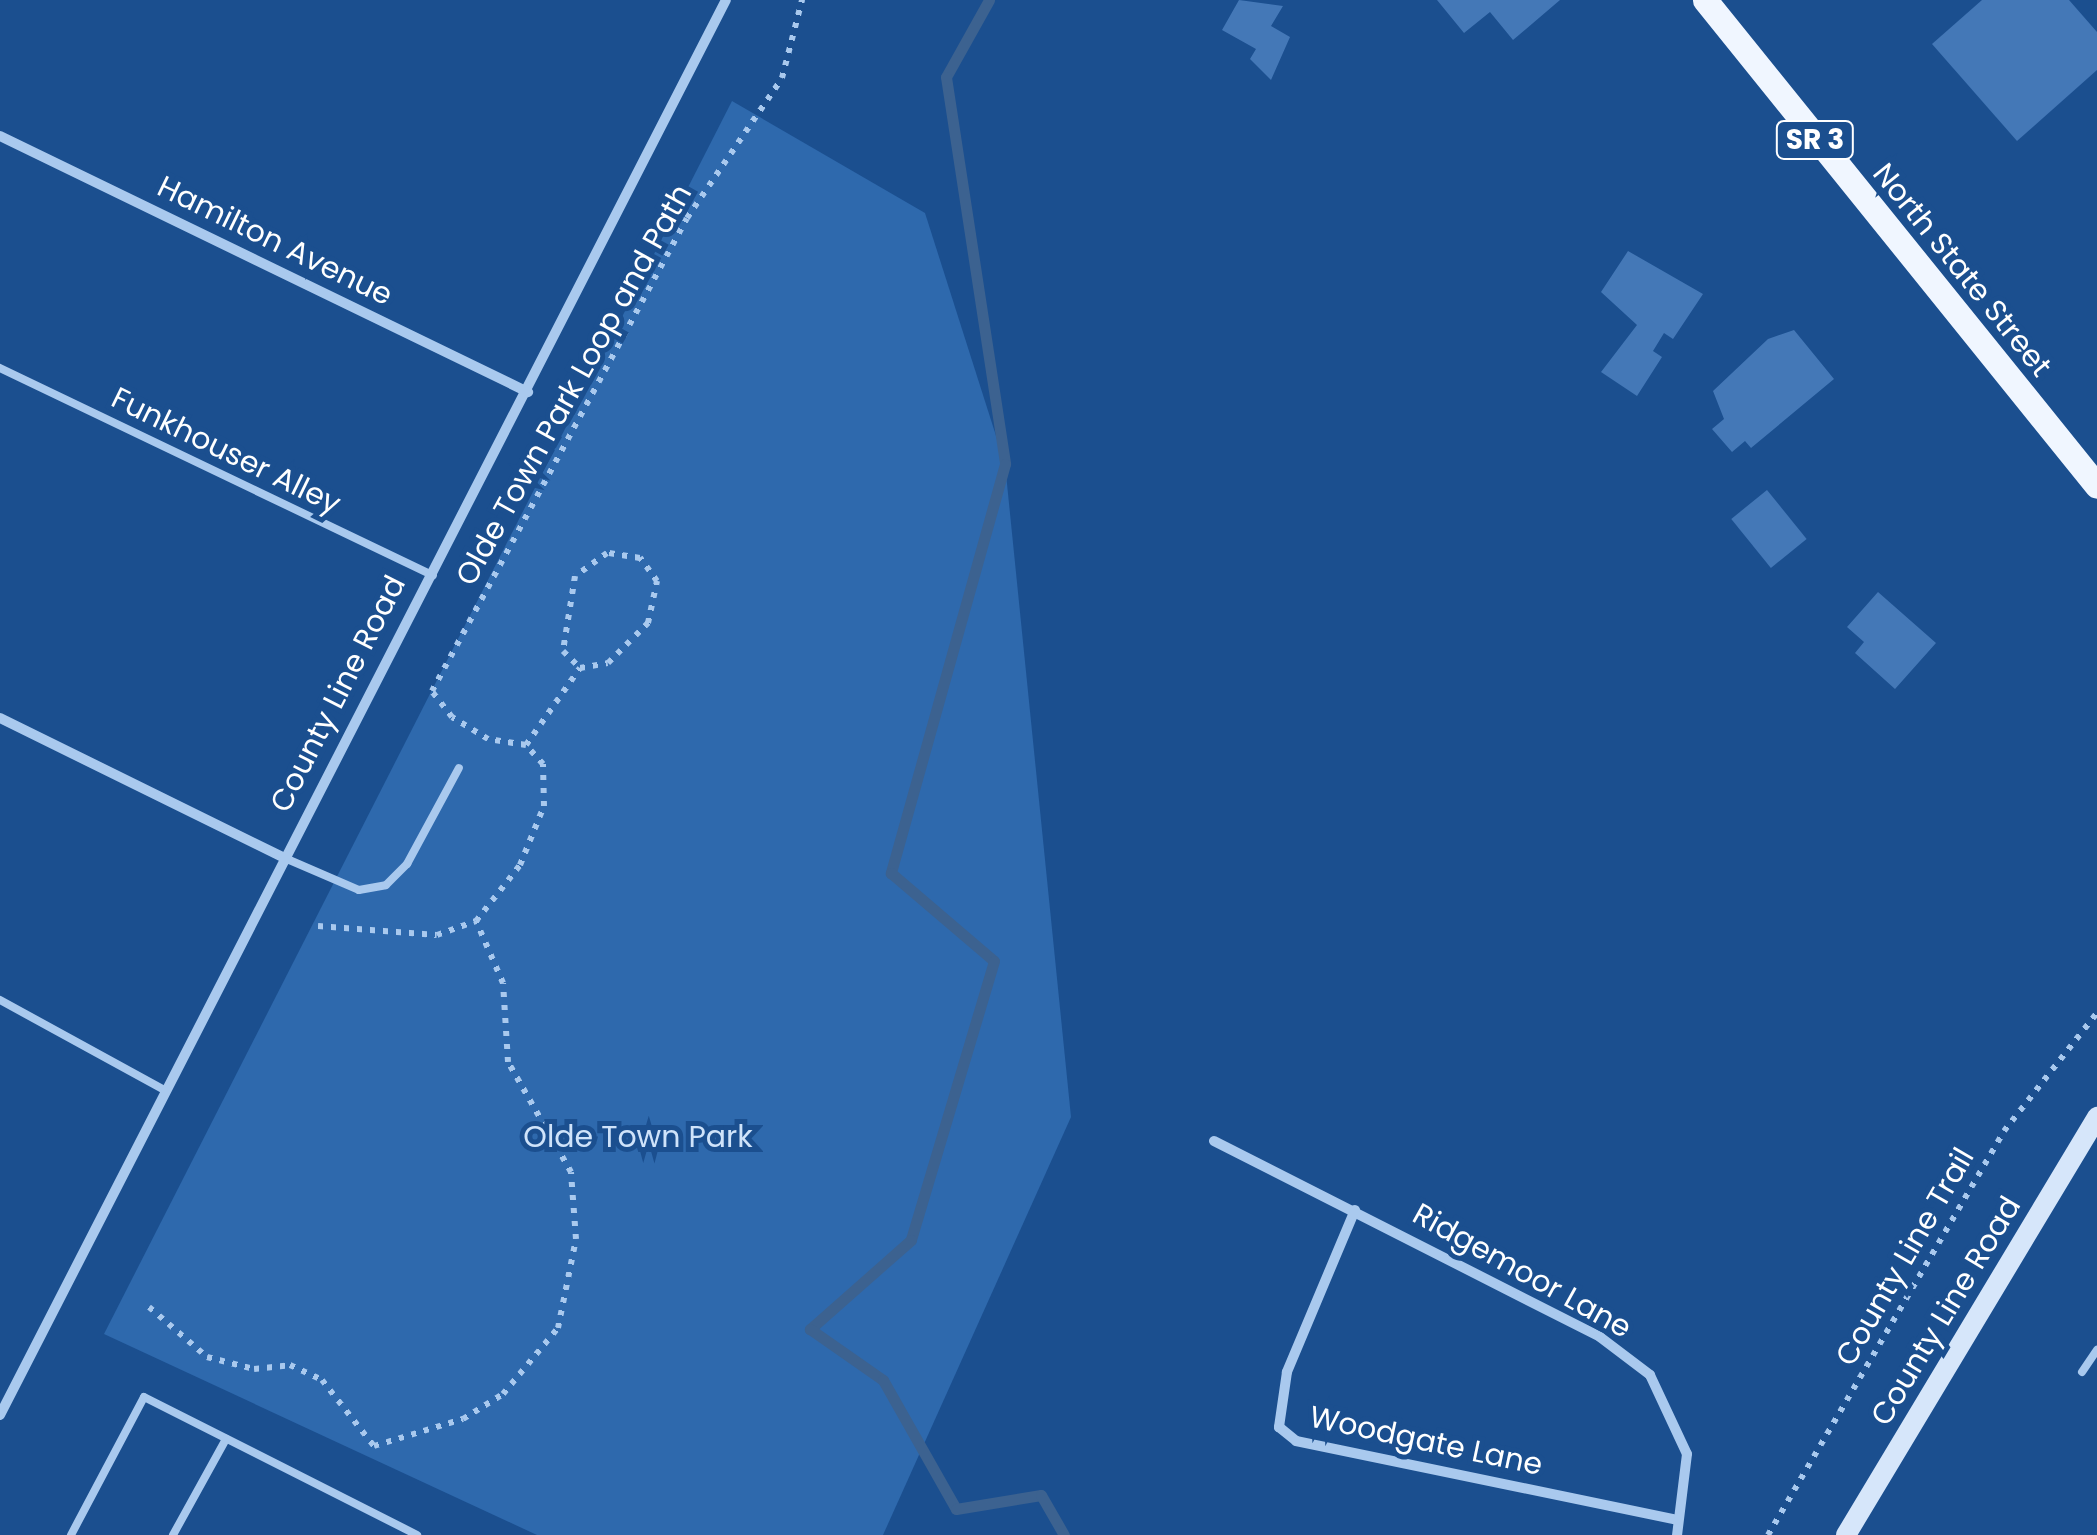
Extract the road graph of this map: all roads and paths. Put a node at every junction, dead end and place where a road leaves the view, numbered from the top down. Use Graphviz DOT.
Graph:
graph roads {
  1 [pos="726,0"];
  2 [pos="802,0"];
  3 [pos="1704,0"];
  4 [pos="0,136"];
  5 [pos="0,368"];
  6 [pos="528,392"];
  7 [pos="2097,486"];
  8 [pos="433,575"];
  9 [pos="580,668"];
  10 [pos="0,718"];
  11 [pos="526,745"];
  12 [pos="458,768"];
  13 [pos="287,860"];
  14 [pos="476,921"];
  15 [pos="318,926"];
  16 [pos="0,1000"];
  17 [pos="2097,1014"];
  18 [pos="166,1091"];
  19 [pos="2097,1116"];
  20 [pos="1214,1141"];
  21 [pos="1356,1210"];
  22 [pos="149,1307"];
  23 [pos="2097,1350"];
  24 [pos="2082,1372"];
  25 [pos="0,1415"];
  26 [pos="226,1439"];
  27 [pos="1676,1520"];
  28 [pos="71,1535"];
  29 [pos="172,1535"];
  30 [pos="417,1535"];
  31 [pos="1676,1535"];
  32 [pos="1768,1535"];
  33 [pos="1846,1535"];
  1 -- 6 [label="street, County Line Road"];
  2 -- 11 [label="path, Olde Town Park Loop and Path"];
  3 -- 7 [label="main road, North State Street / SR 3"];
  4 -- 6 [label="street, Hamilton Avenue"];
  5 -- 8 [label="lane, Funkhouser Alley"];
  6 -- 8 [label="street, County Line Road"];
  8 -- 13 [label="street, County Line Road"];
  9 -- 9 [label="path"];
  9 -- 11 [label="path"];
  10 -- 13 [label="street"];
  11 -- 14 [label="path"];
  12 -- 13 [label="lane"];
  13 -- 18 [label="street, County Line Road"];
  14 -- 15 [label="path"];
  14 -- 22 [label="path"];
  16 -- 18 [label="lane"];
  17 -- 32 [label="path, County Line Trail"];
  18 -- 25 [label="street, County Line Road"];
  19 -- 33 [label="main road, County Line Road"];
  20 -- 21 [label="street, Ridgemoor Lane"];
  21 -- 27 [label="street, Ridgemoor Lane"];
  21 -- 27 [label="street, Woodgate Lane"];
  23 -- 24 [label="lane"];
  26 -- 28 [label="lane"];
  26 -- 29 [label="lane"];
  26 -- 30 [label="lane"];
  27 -- 31 [label="street, Ridgemoor Lane"];
}
